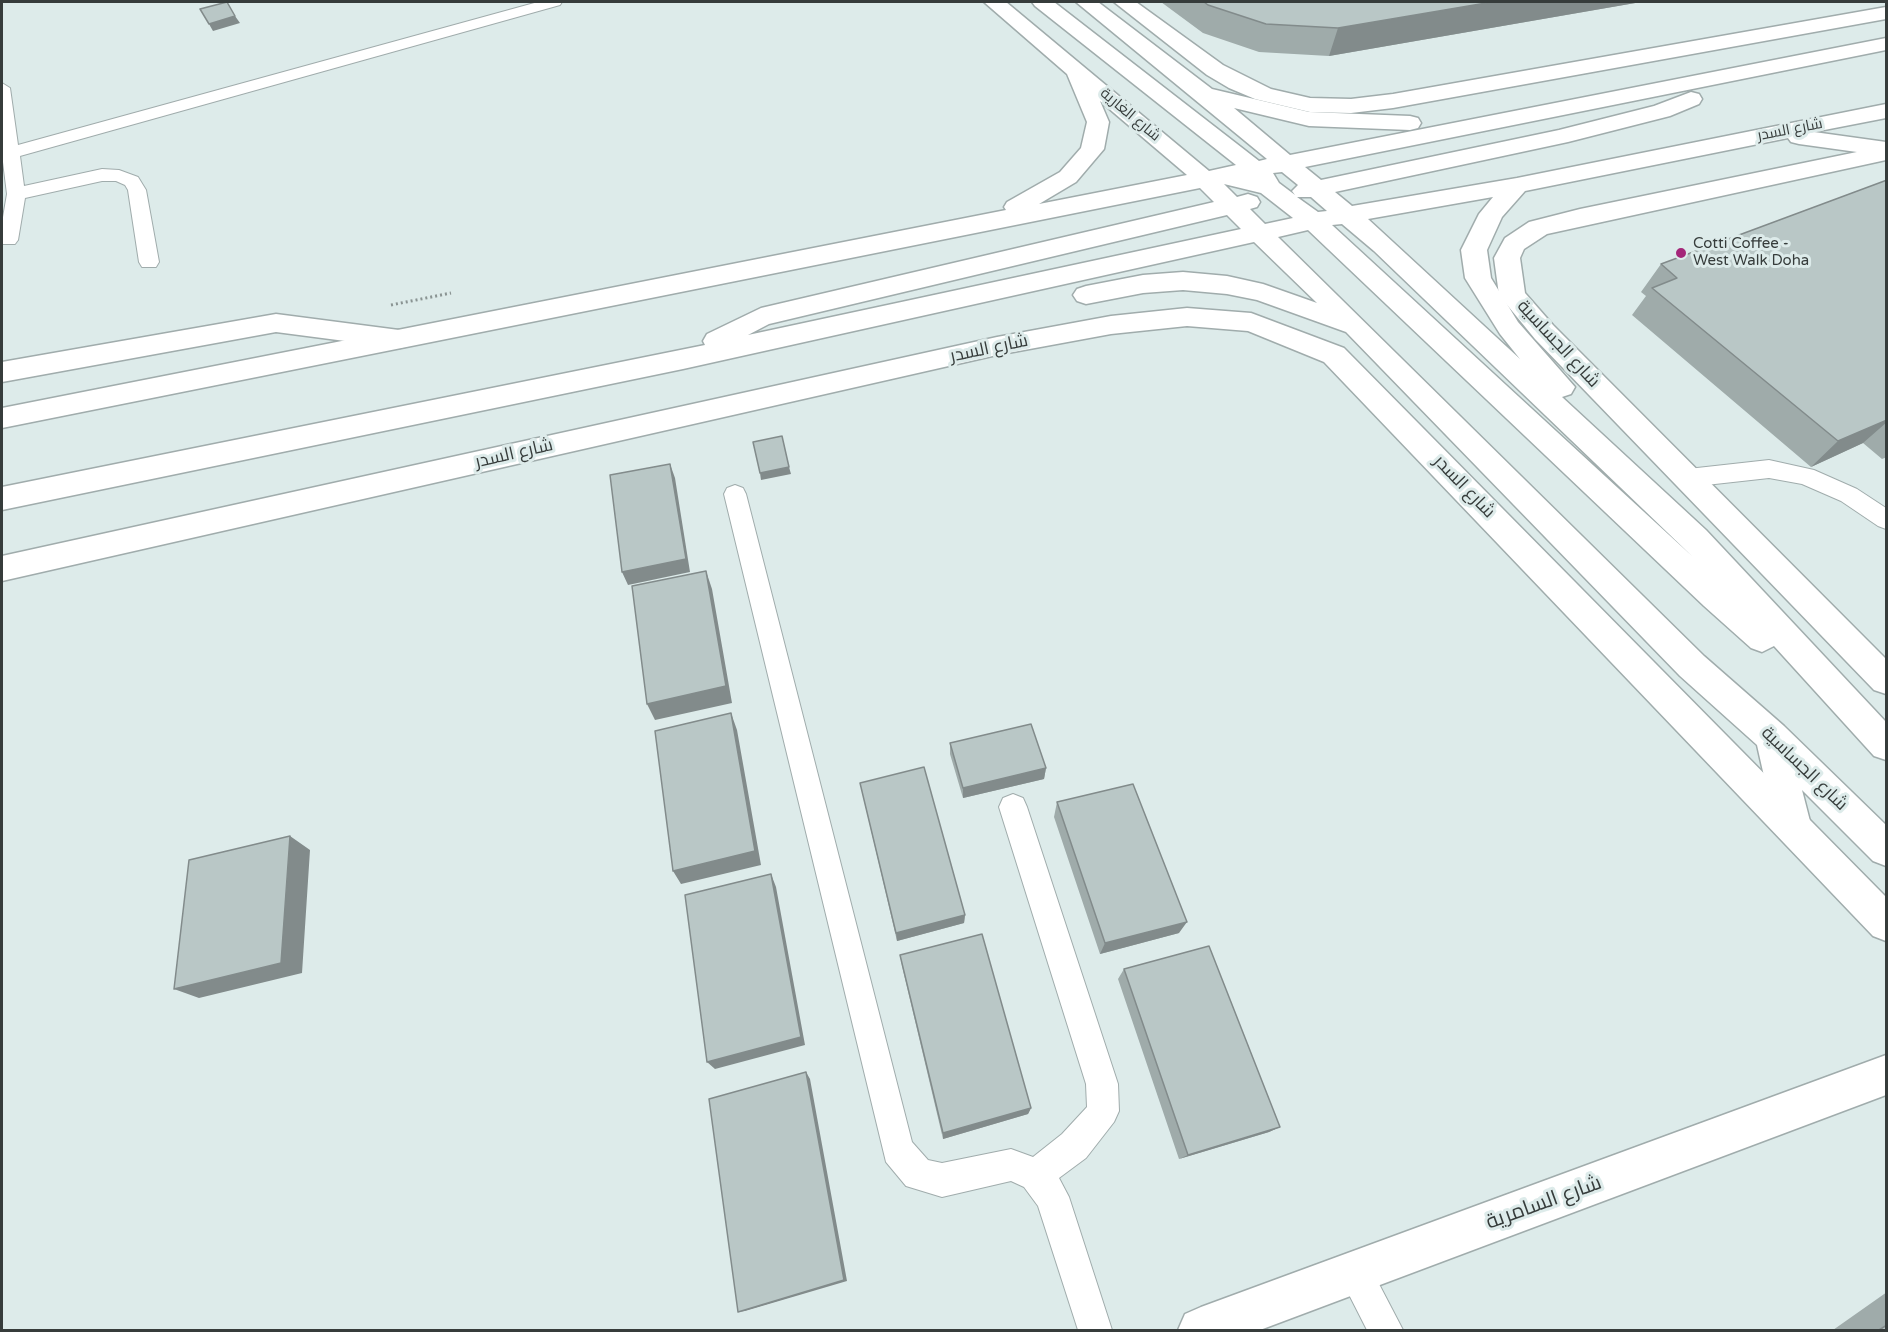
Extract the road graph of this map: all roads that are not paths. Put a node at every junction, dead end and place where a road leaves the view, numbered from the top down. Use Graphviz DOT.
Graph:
graph roads {
  1 [pos="554,2"];
  2 [pos="994,2"];
  3 [pos="1042,2"];
  4 [pos="1086,2"];
  5 [pos="1124,2"];
  6 [pos="1887,13"];
  7 [pos="1887,44"];
  8 [pos="1782,65"];
  9 [pos="1074,68"];
  10 [pos="2,88"];
  11 [pos="1197,88"];
  12 [pos="1887,111"];
  13 [pos="1514,116"];
  14 [pos="1774,134"];
  15 [pos="1887,151"];
  16 [pos="10,153"];
  17 [pos="1289,163"];
  18 [pos="1255,170"];
  19 [pos="1205,180"];
  20 [pos="1517,185"];
  21 [pos="1318,188"];
  22 [pos="16,194"];
  23 [pos="1282,195"];
  24 [pos="1233,206"];
  25 [pos="1349,214"];
  26 [pos="1313,221"];
  27 [pos="987,222"];
  28 [pos="1261,234"];
  29 [pos="8,240"];
  30 [pos="150,262"];
  31 [pos="1358,328"];
  32 [pos="399,339"];
  33 [pos="683,359"];
  34 [pos="2,372"];
  35 [pos="2,418"];
  36 [pos="1688,478"];
  37 [pos="735,494"];
  38 [pos="2,499"];
  39 [pos="1887,520"];
  40 [pos="1695,539"];
  41 [pos="2,569"];
  42 [pos="1887,680"];
  43 [pos="1772,737"];
  44 [pos="1887,745"];
  45 [pos="1013,807"];
  46 [pos="1793,825"];
  47 [pos="1887,849"];
  48 [pos="1887,923"];
  49 [pos="1887,1075"];
  50 [pos="1036,1175"];
  51 [pos="1355,1273"];
  52 [pos="1095,1330"];
  53 [pos="1201,1330"];
  54 [pos="1386,1330"];
  1 -- 16 [label="lane"];
  2 -- 9 [label="main road, شارع الغارية"];
  3 -- 18 [label="main road"];
  4 -- 11 [label="main road"];
  5 -- 6 [label="main road"];
  7 -- 8 [label="main road"];
  8 -- 13 [label="main road"];
  8 -- 21 [label="main road"];
  9 -- 19 [label="main road, شارع الغارية"];
  9 -- 27 [label="main road"];
  10 -- 16 [label="lane"];
  11 -- 13 [label="main road"];
  11 -- 17 [label="main road"];
  12 -- 14 [label="main road, شارع السدر"];
  13 -- 17 [label="main road"];
  14 -- 15 [label="main road"];
  14 -- 20 [label="main road, شارع السدر"];
  15 -- 36 [label="main road, شارع الجساسية"];
  16 -- 22 [label="lane"];
  17 -- 18 [label="main road"];
  17 -- 21 [label="main road"];
  17 -- 23 [label="main road"];
  18 -- 19 [label="main road"];
  18 -- 23 [label="main road"];
  19 -- 23 [label="main road"];
  19 -- 24 [label="main road, شارع الغارية"];
  19 -- 27 [label="main road"];
  20 -- 25 [label="main road, شارع السدر"];
  20 -- 40 [label="main road"];
  21 -- 23 [label="main road"];
  21 -- 25 [label="main road"];
  22 -- 29 [label="lane"];
  22 -- 30 [label="lane"];
  23 -- 24 [label="main road"];
  23 -- 25 [label="main road"];
  23 -- 26 [label="main road"];
  23 -- 28 [label="main road"];
  24 -- 28 [label="main road, شارع الغارية"];
  24 -- 33 [label="main road"];
  25 -- 26 [label="main road, شارع السدر"];
  25 -- 40 [label="main road"];
  26 -- 28 [label="main road, شارع السدر"];
  26 -- 44 [label="main road"];
  27 -- 32 [label="main road"];
  28 -- 31 [label="main road, شارع الجساسية"];
  28 -- 33 [label="main road, شارع السدر"];
  31 -- 33 [label="main road"];
  31 -- 43 [label="main road, شارع الجساسية"];
  32 -- 34 [label="main road"];
  32 -- 35 [label="main road"];
  33 -- 38 [label="main road, شارع السدر"];
  36 -- 39 [label="lane"];
  36 -- 42 [label="main road, شارع الجساسية"];
  37 -- 50 [label="lane"];
  40 -- 44 [label="main road"];
  41 -- 46 [label="main road, شارع السدر"];
  43 -- 46 [label="main road"];
  43 -- 47 [label="main road, شارع الجساسية"];
  45 -- 50 [label="lane"];
  46 -- 48 [label="main road"];
  49 -- 51 [label="main road, شارع السامرية"];
  50 -- 52 [label="lane"];
  51 -- 53 [label="main road, شارع السامرية"];
  51 -- 54 [label="lane"];
}
